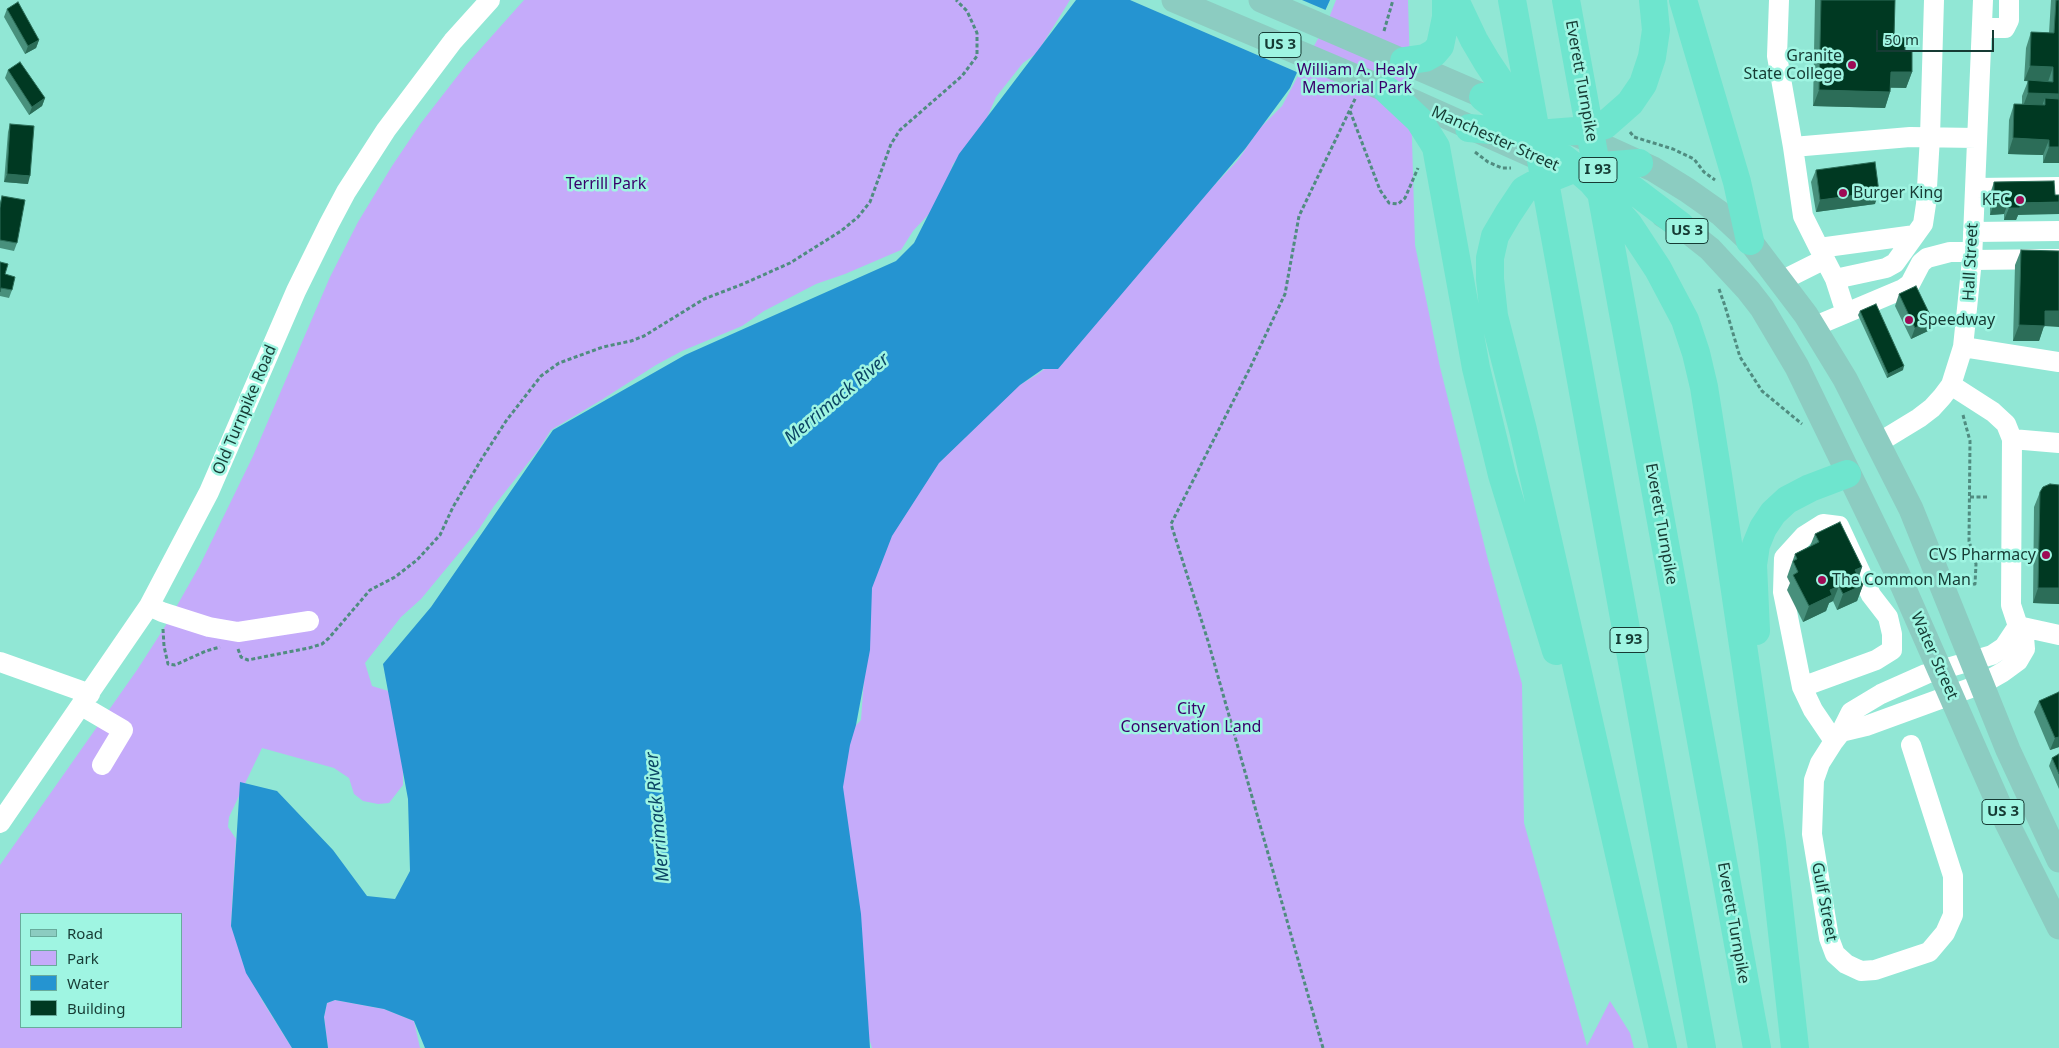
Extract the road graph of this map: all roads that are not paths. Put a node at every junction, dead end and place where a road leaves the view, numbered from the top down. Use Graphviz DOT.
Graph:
graph roads {
  1 [pos="490,0"];
  2 [pos="1174,0"];
  3 [pos="1261,0"];
  4 [pos="1446,0"];
  5 [pos="1455,0"];
  6 [pos="1512,0"];
  7 [pos="1566,0"];
  8 [pos="1653,0"];
  9 [pos="1684,0"];
  10 [pos="1780,0"];
  11 [pos="1934,0"];
  12 [pos="1983,0"];
  13 [pos="2009,0"];
  14 [pos="1982,28"];
  15 [pos="1404,61"];
  16 [pos="1387,90"];
  17 [pos="1483,97"];
  18 [pos="1469,128"];
  19 [pos="1545,128"];
  20 [pos="1930,137"];
  21 [pos="1977,138"];
  22 [pos="1792,147"];
  23 [pos="1639,163"];
  24 [pos="1584,172"];
  25 [pos="2059,187"];
  26 [pos="1975,188"];
  27 [pos="1681,226"];
  28 [pos="2059,231"];
  29 [pos="1973,232"];
  30 [pos="1916,235"];
  31 [pos="1750,242"];
  32 [pos="1822,253"];
  33 [pos="1972,256"];
  34 [pos="2059,259"];
  35 [pos="1836,279"];
  36 [pos="1781,281"];
  37 [pos="1846,313"];
  38 [pos="1813,327"];
  39 [pos="1963,347"];
  40 [pos="2059,362"];
  41 [pos="1951,385"];
  42 [pos="2012,439"];
  43 [pos="1878,443"];
  44 [pos="2059,444"];
  45 [pos="1847,474"];
  46 [pos="149,606"];
  47 [pos="1913,609"];
  48 [pos="1888,619"];
  49 [pos="309,621"];
  50 [pos="2018,626"];
  51 [pos="2059,635"];
  52 [pos="0,662"];
  53 [pos="1940,670"];
  54 [pos="1977,672"];
  55 [pos="1802,687"];
  56 [pos="1951,695"];
  57 [pos="86,700"];
  58 [pos="1838,736"];
  59 [pos="1911,745"];
  60 [pos="102,765"];
  61 [pos="1765,795"];
  62 [pos="0,823"];
  63 [pos="2059,860"];
  64 [pos="1622,866"];
  65 [pos="2059,927"];
  66 [pos="1663,1048"];
  67 [pos="1702,1048"];
  68 [pos="1757,1048"];
  69 [pos="1795,1048"];
  1 -- 46 [label="street, Old Turnpike Road"];
  2 -- 16 [label="main road, Manchester Street / US 3"];
  3 -- 15 [label="main road, Manchester Street / US 3"];
  4 -- 15 [label="highway"];
  5 -- 19 [label="highway"];
  6 -- 67 [label="highway, I 93"];
  7 -- 68 [label="highway, Everett Turnpike / I 93"];
  8 -- 19 [label="highway"];
  9 -- 31 [label="highway"];
  10 -- 22 [label="street"];
  11 -- 20 [label="street"];
  12 -- 14 [label="street, Hall Street"];
  13 -- 14 [label="street"];
  14 -- 21 [label="street, Hall Street"];
  15 -- 17 [label="main road, Manchester Street / US 3"];
  16 -- 18 [label="main road, Manchester Street / US 3"];
  16 -- 64 [label="highway"];
  17 -- 19 [label="highway"];
  18 -- 19 [label="highway"];
  18 -- 24 [label="main road, Manchester Street / US 3"];
  19 -- 23 [label="main road, US 3"];
  19 -- 24 [label="highway"];
  20 -- 21 [label="street"];
  20 -- 22 [label="street"];
  20 -- 30 [label="street"];
  21 -- 26 [label="street, Hall Street"];
  22 -- 32 [label="street"];
  23 -- 24 [label="highway"];
  23 -- 31 [label="main road, US 3"];
  24 -- 27 [label="highway"];
  24 -- 61 [label="highway"];
  24 -- 64 [label="highway"];
  25 -- 26 [label="street"];
  26 -- 29 [label="street, Hall Street"];
  27 -- 45 [label="main road, Water Street / US 3"];
  28 -- 29 [label="street"];
  29 -- 33 [label="street, Hall Street"];
  30 -- 32 [label="street"];
  30 -- 35 [label="street"];
  31 -- 36 [label="main road, US 3"];
  32 -- 35 [label="street"];
  32 -- 36 [label="street"];
  33 -- 34 [label="street"];
  33 -- 37 [label="street"];
  33 -- 39 [label="street, Hall Street"];
  35 -- 37 [label="street"];
  36 -- 38 [label="main road, Water Street / US 3"];
  37 -- 38 [label="street"];
  38 -- 43 [label="main road, Water Street / US 3"];
  39 -- 40 [label="street"];
  39 -- 41 [label="street, Hall Street"];
  41 -- 42 [label="street"];
  41 -- 43 [label="street, Hall Street"];
  42 -- 44 [label="street"];
  42 -- 50 [label="street"];
  43 -- 45 [label="main road, Hall Street"];
  43 -- 54 [label="main road, Water Street / US 3"];
  45 -- 47 [label="main road, Water Street / US 3"];
  45 -- 61 [label="highway"];
  46 -- 49 [label="street"];
  46 -- 57 [label="street, Old Turnpike Road"];
  47 -- 48 [label="street"];
  47 -- 53 [label="main road, Water Street / US 3"];
  48 -- 55 [label="street"];
  48 -- 55 [label="street"];
  50 -- 51 [label="street"];
  50 -- 54 [label="street"];
  52 -- 57 [label="street"];
  53 -- 54 [label="street, Gulf Street"];
  53 -- 56 [label="main road, Water Street / US 3"];
  53 -- 58 [label="street, Gulf Street"];
  54 -- 56 [label="street"];
  54 -- 63 [label="main road, Water Street / US 3"];
  55 -- 58 [label="street"];
  56 -- 58 [label="street"];
  56 -- 65 [label="main road, Water Street / US 3"];
  57 -- 60 [label="street"];
  57 -- 62 [label="street, Old Turnpike Road"];
  58 -- 59 [label="street, Gulf Street"];
  61 -- 69 [label="highway"];
  64 -- 66 [label="highway"];
}
